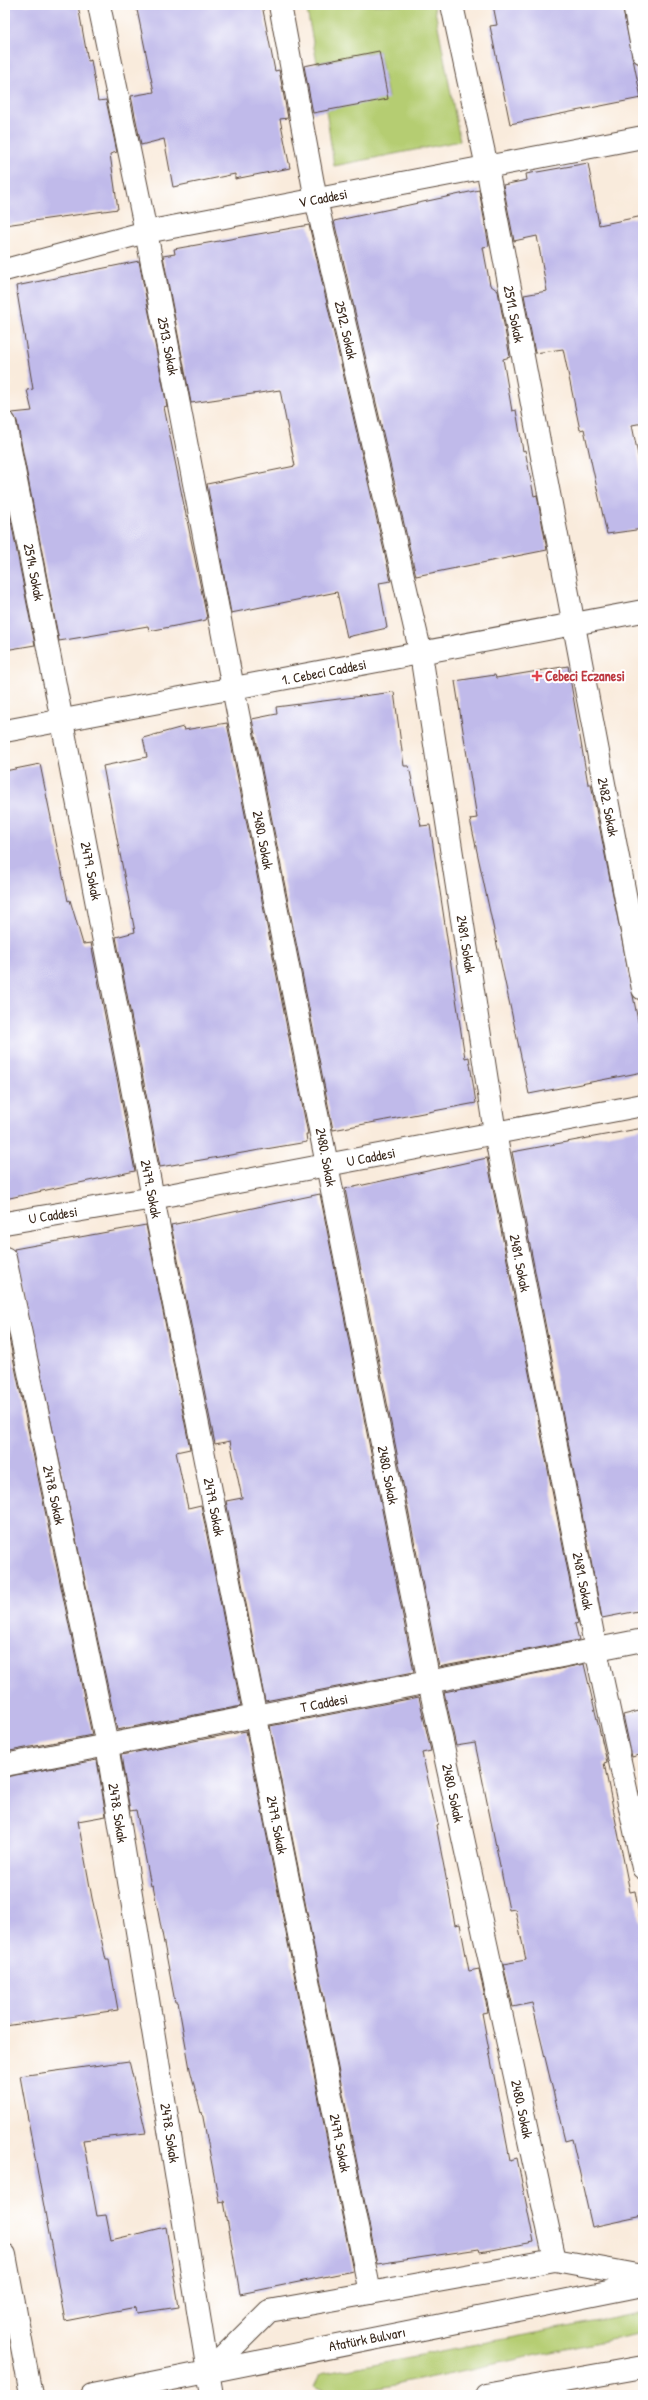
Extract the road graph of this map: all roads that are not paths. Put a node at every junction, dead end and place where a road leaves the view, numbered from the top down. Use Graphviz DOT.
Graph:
graph roads {
  1 [pos="100,5"];
  2 [pos="280,5"];
  3 [pos="452,5"];
  4 [pos="634,5"];
  5 [pos="643,53"];
  6 [pos="643,137"];
  7 [pos="487,167"];
  8 [pos="316,200"];
  9 [pos="146,232"];
  10 [pos="5,270"];
  11 [pos="5,423"];
  12 [pos="643,611"];
  13 [pos="572,625"];
  14 [pos="421,654"];
  15 [pos="233,688"];
  16 [pos="62,721"];
  17 [pos="5,731"];
  18 [pos="643,989"];
  19 [pos="643,1105"];
  20 [pos="495,1133"];
  21 [pos="327,1165"];
  22 [pos="153,1198"];
  23 [pos="5,1223"];
  24 [pos="5,1258"];
  25 [pos="643,1640"];
  26 [pos="596,1650"];
  27 [pos="429,1682"];
  28 [pos="255,1716"];
  29 [pos="106,1745"];
  30 [pos="5,1765"];
  31 [pos="643,1868"];
  32 [pos="5,2255"];
  33 [pos="555,2260"];
  34 [pos="643,2276"];
  35 [pos="643,2285"];
  36 [pos="370,2293"];
  37 [pos="643,2367"];
  38 [pos="208,2372"];
  39 [pos="31,2395"];
  40 [pos="92,2395"];
  41 [pos="212,2395"];
  42 [pos="486,2395"];
  1 -- 9 [label="street, 2513. Sokak"];
  2 -- 8 [label="street, 2512. Sokak"];
  3 -- 7 [label="street, 2511. Sokak"];
  4 -- 5 [label="street"];
  6 -- 7 [label="street, V Caddesi"];
  7 -- 8 [label="street, V Caddesi"];
  7 -- 13 [label="street, 2511. Sokak"];
  8 -- 9 [label="street, V Caddesi"];
  8 -- 14 [label="street, 2512. Sokak"];
  9 -- 10 [label="street, V Caddesi"];
  9 -- 15 [label="street, 2513. Sokak"];
  11 -- 16 [label="street, 2514. Sokak"];
  12 -- 13 [label="street, 1. Cebeci Caddesi"];
  13 -- 14 [label="street, 1. Cebeci Caddesi"];
  13 -- 18 [label="street, 2482. Sokak"];
  14 -- 15 [label="street, 1. Cebeci Caddesi"];
  14 -- 20 [label="street, 2481. Sokak"];
  15 -- 16 [label="street, 1. Cebeci Caddesi"];
  15 -- 21 [label="street, 2480. Sokak"];
  16 -- 17 [label="street, 1. Cebeci Caddesi"];
  16 -- 22 [label="street, 2479. Sokak"];
  19 -- 20 [label="street, U Caddesi"];
  20 -- 21 [label="street, U Caddesi"];
  20 -- 26 [label="street, 2481. Sokak"];
  21 -- 22 [label="street, U Caddesi"];
  21 -- 27 [label="street, 2480. Sokak"];
  22 -- 23 [label="street, U Caddesi"];
  22 -- 28 [label="street, 2479. Sokak"];
  24 -- 29 [label="street, 2478. Sokak"];
  25 -- 26 [label="street, T Caddesi"];
  26 -- 27 [label="street, T Caddesi"];
  26 -- 31 [label="street, 2481. Sokak"];
  27 -- 28 [label="street, T Caddesi"];
  27 -- 33 [label="street, 2480. Sokak"];
  28 -- 29 [label="street, T Caddesi"];
  28 -- 36 [label="street, 2479. Sokak"];
  29 -- 30 [label="street, T Caddesi"];
  29 -- 38 [label="street, 2478. Sokak"];
  32 -- 39 [label="street"];
  33 -- 34 [label="street"];
  33 -- 36 [label="street"];
  35 -- 38 [label="street, Atatürk Bulvarı"];
  36 -- 38 [label="street"];
  37 -- 42 [label="street"];
  38 -- 40 [label="street, Atatürk Bulvarı"];
  38 -- 41 [label="street, 2478. Sokak"];
}
